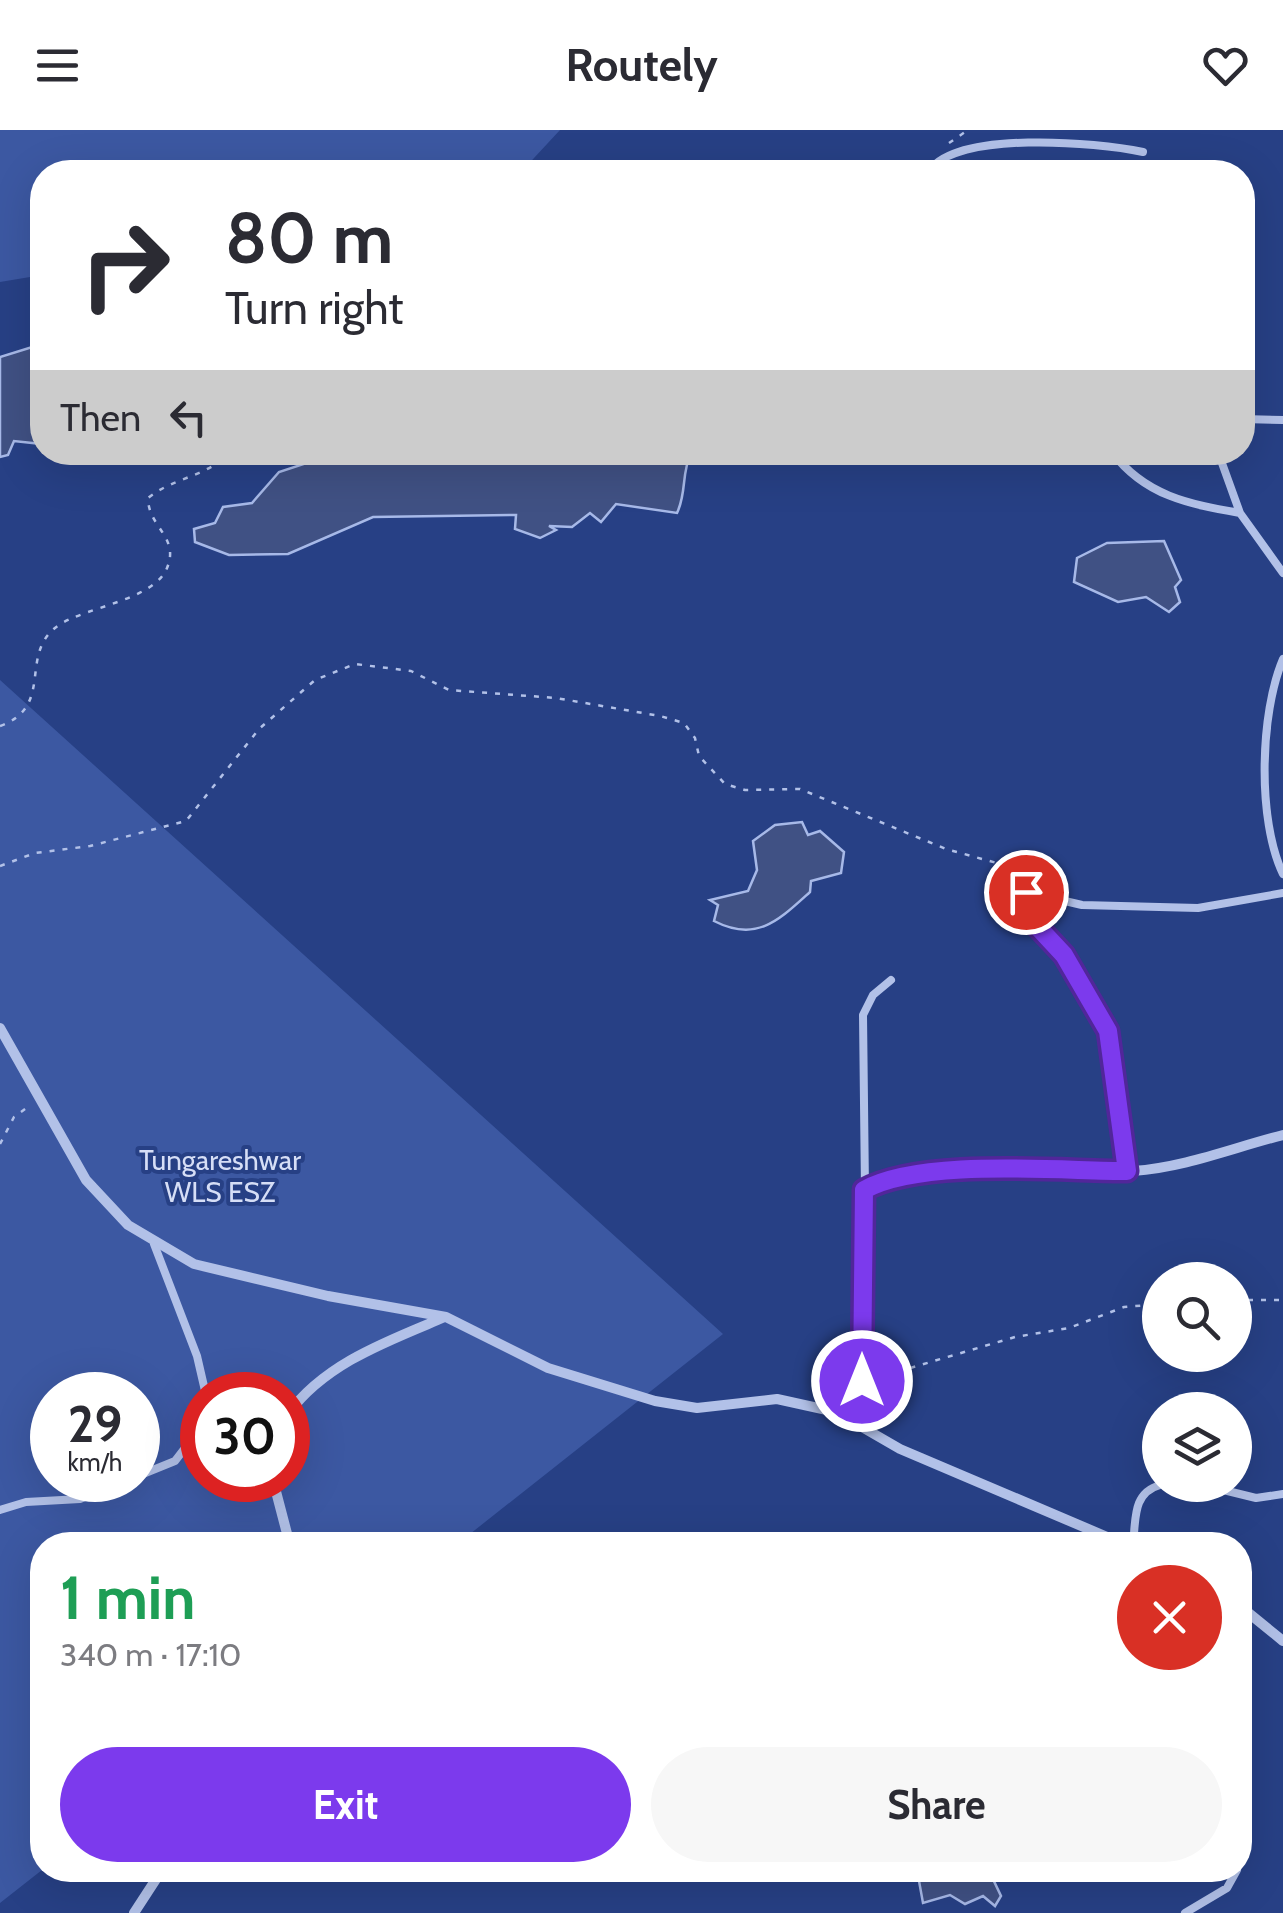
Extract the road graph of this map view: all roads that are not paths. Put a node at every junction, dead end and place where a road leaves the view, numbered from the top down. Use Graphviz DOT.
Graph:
graph roads {
  1 [pos="1143,152"];
  2 [pos="939,160"];
  3 [pos="1255,419"];
  4 [pos="1283,420"];
  5 [pos="1122,465"];
  6 [pos="1223,465"];
  7 [pos="1240,513"];
  8 [pos="1283,573"];
  9 [pos="1283,659"];
  10 [pos="1283,874"];
  11 [pos="1283,893"];
  12 [pos="891,980"];
  13 [pos="0,1028"];
  14 [pos="1283,1135"];
  15 [pos="1127,1171"];
  16 [pos="864,1190"];
  17 [pos="154,1244"];
  18 [pos="446,1316"];
  19 [pos="201,1372"];
  20 [pos="310,1387"];
  21 [pos="856,1422"];
  22 [pos="1142,1494"];
  23 [pos="1283,1494"];
  24 [pos="1252,1495"];
  25 [pos="30,1502"];
  26 [pos="279,1502"];
  27 [pos="0,1510"];
  28 [pos="287,1532"];
  29 [pos="1099,1532"];
  30 [pos="1132,1532"];
  31 [pos="1252,1615"];
  32 [pos="1283,1640"];
  33 [pos="154,1882"];
  34 [pos="1230,1882"];
  35 [pos="134,1913"];
  36 [pos="1185,1913"];
  1 -- 2 [label="lane"];
  3 -- 4 [label="lane"];
  5 -- 7 [label="lane"];
  6 -- 7 [label="lane"];
  7 -- 8 [label="lane"];
  9 -- 10 [label="lane"];
  11 -- 15 [label="lane"];
  12 -- 16 [label="lane"];
  13 -- 17 [label="street"];
  14 -- 15 [label="street"];
  15 -- 16 [label="street"];
  16 -- 21 [label="street"];
  17 -- 18 [label="street"];
  17 -- 19 [label="lane"];
  18 -- 20 [label="street"];
  18 -- 21 [label="street"];
  21 -- 29 [label="street"];
  22 -- 30 [label="lane"];
  23 -- 24 [label="lane"];
  25 -- 27 [label="lane"];
  26 -- 28 [label="street"];
  31 -- 32 [label="street"];
  33 -- 35 [label="street"];
  34 -- 36 [label="lane"];
}
